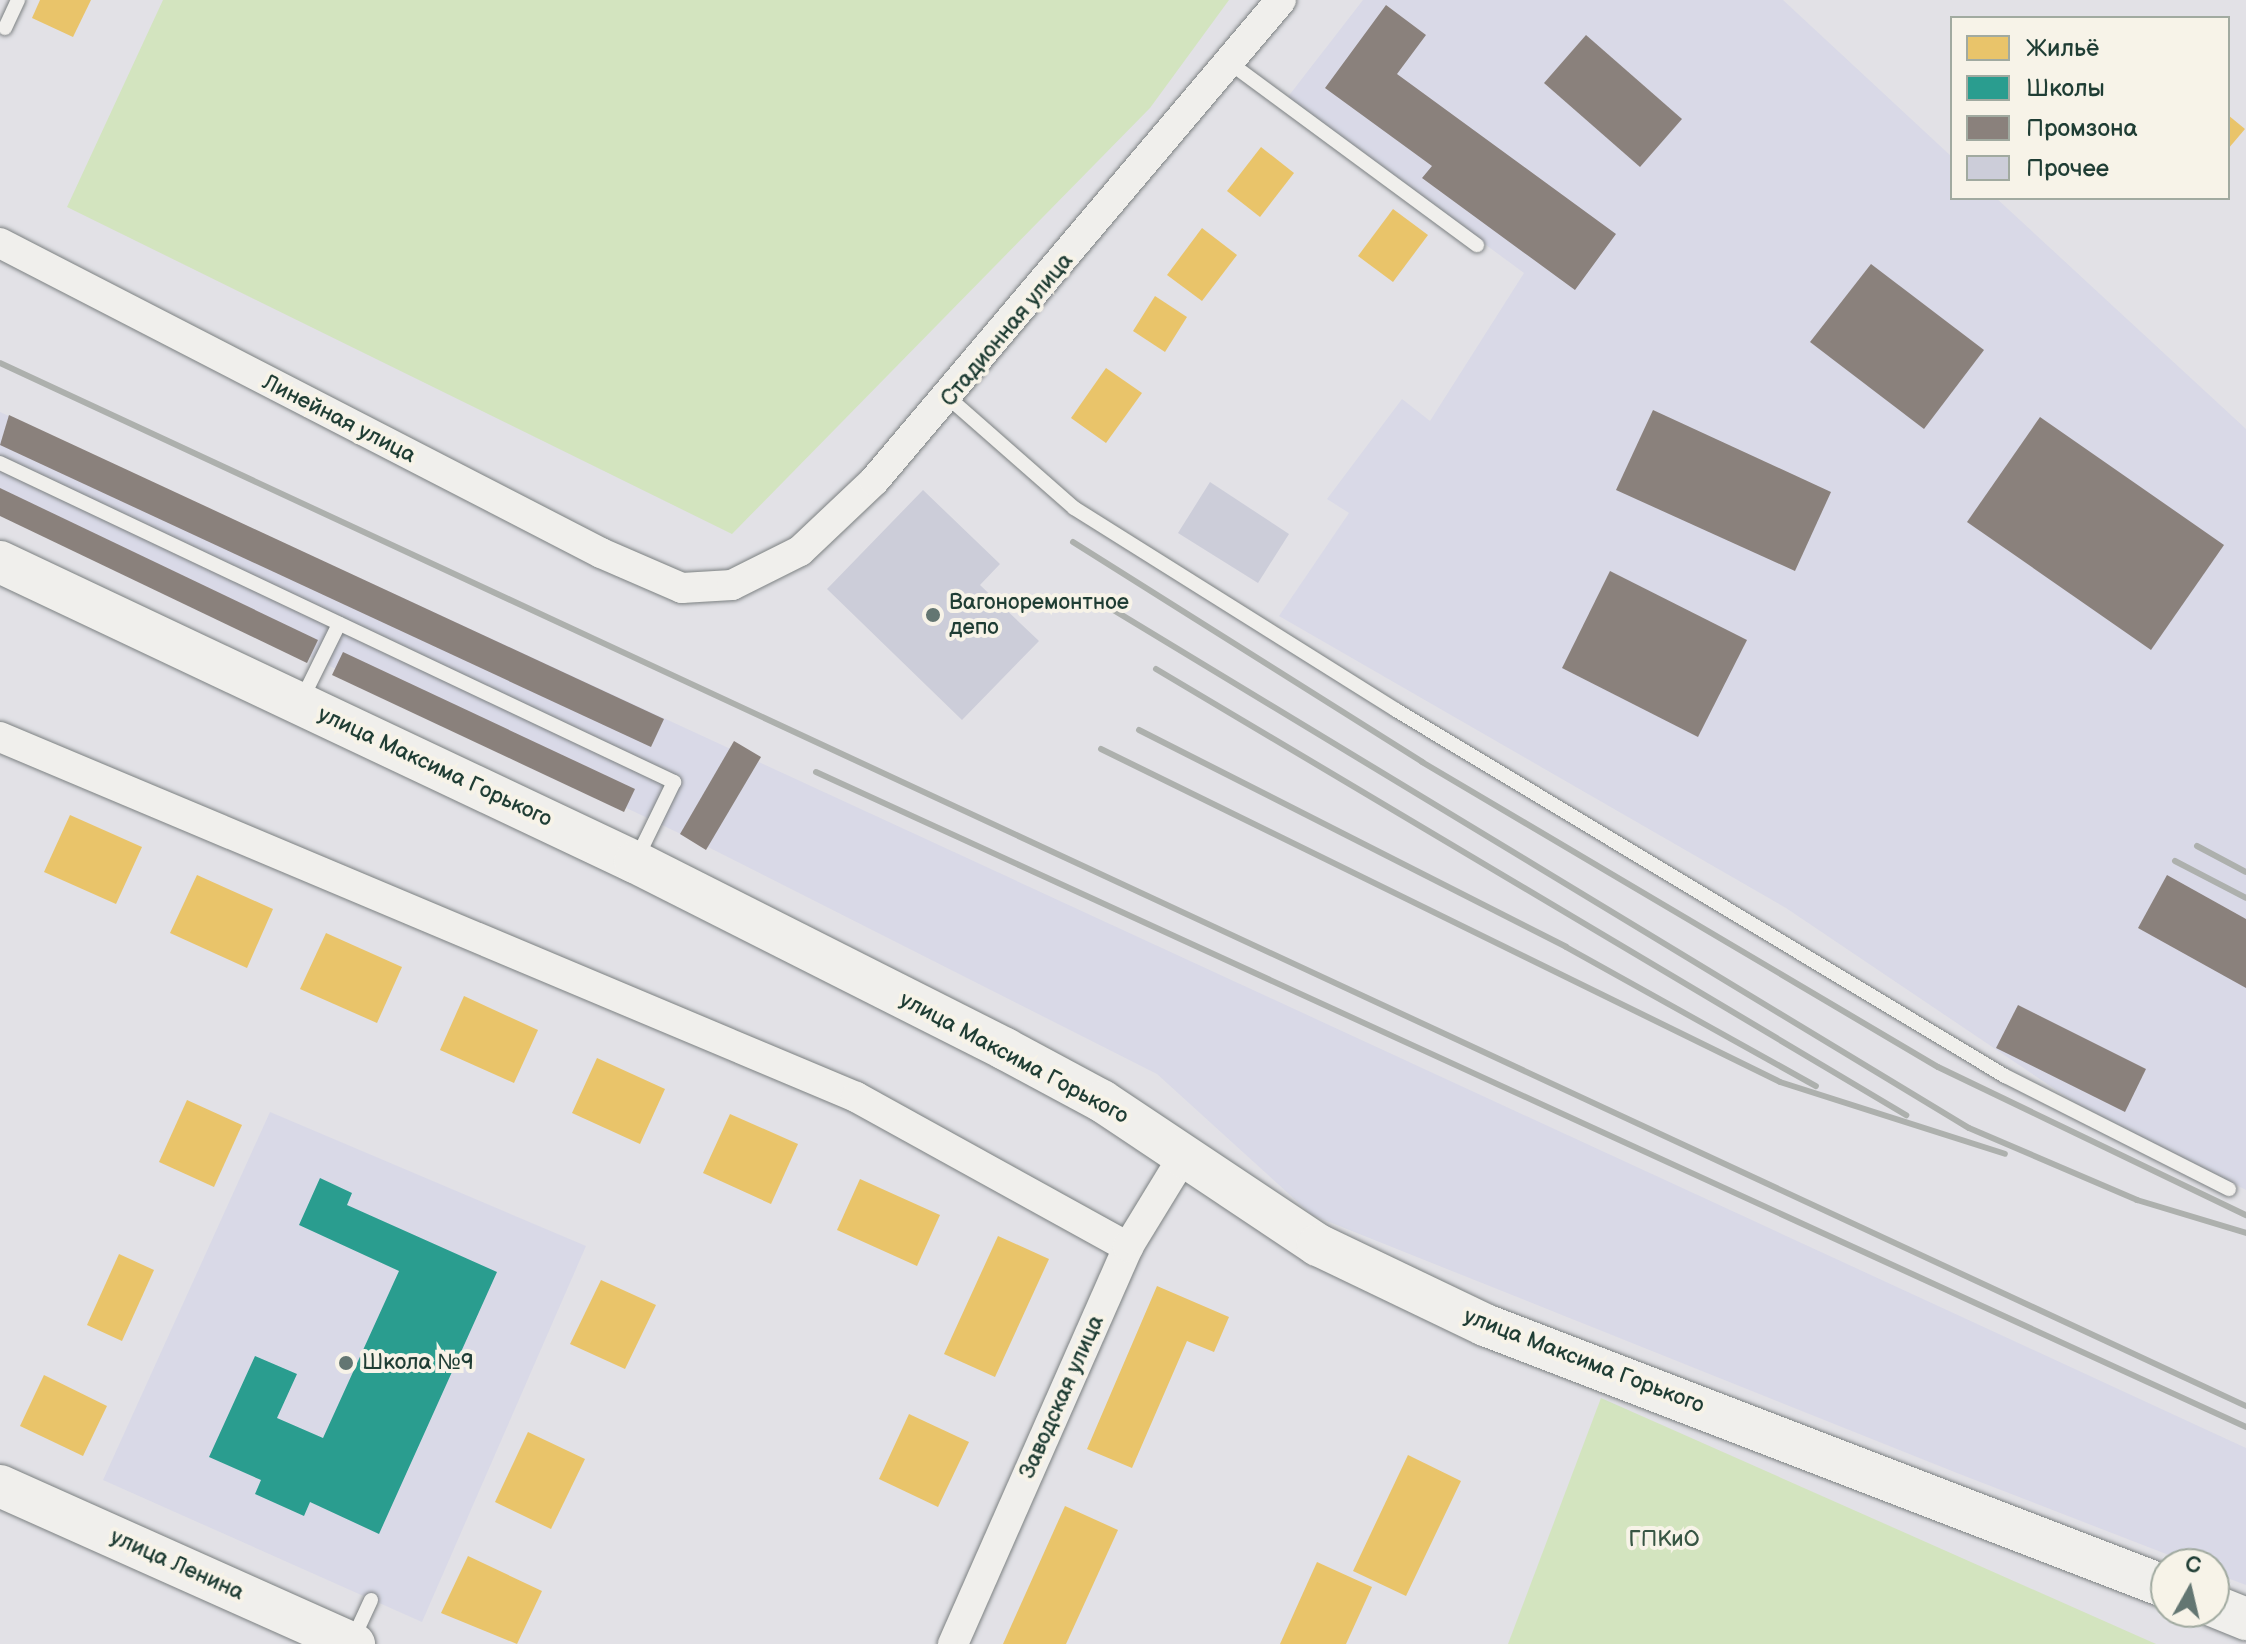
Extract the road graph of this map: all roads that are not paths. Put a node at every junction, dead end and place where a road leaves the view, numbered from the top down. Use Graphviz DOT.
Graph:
graph roads {
  1 [pos="18,0"];
  2 [pos="1281,0"];
  3 [pos="5,28"];
  4 [pos="1230,63"];
  5 [pos="0,243"];
  6 [pos="1477,245"];
  7 [pos="950,399"];
  8 [pos="0,463"];
  9 [pos="0,562"];
  10 [pos="682,588"];
  11 [pos="339,624"];
  12 [pos="300,703"];
  13 [pos="0,737"];
  14 [pos="635,862"];
  15 [pos="1183,1157"];
  16 [pos="2229,1189"];
  17 [pos="1128,1247"];
  18 [pos="0,1486"];
  19 [pos="2150,1581"];
  20 [pos="371,1600"];
  21 [pos="352,1643"];
  22 [pos="953,1644"];
  1 -- 3 [label="lane"];
  2 -- 4 [label="street, Стадионная улица"];
  4 -- 6 [label="lane"];
  4 -- 7 [label="street, Стадионная улица"];
  5 -- 10 [label="street, Линейная улица"];
  7 -- 10 [label="street, Стадионная улица"];
  7 -- 16 [label="lane"];
  8 -- 11 [label="lane"];
  9 -- 12 [label="street, улица Максима Горького"];
  11 -- 12 [label="lane"];
  11 -- 14 [label="lane"];
  12 -- 14 [label="street, улица Максима Горького"];
  13 -- 17 [label="street"];
  14 -- 15 [label="street, улица Максима Горького"];
  15 -- 17 [label="street, Заводская улица"];
  15 -- 19 [label="street, улица Максима Горького"];
  17 -- 22 [label="street, Заводская улица"];
  18 -- 21 [label="street, улица Ленина"];
  20 -- 21 [label="lane"];
}
